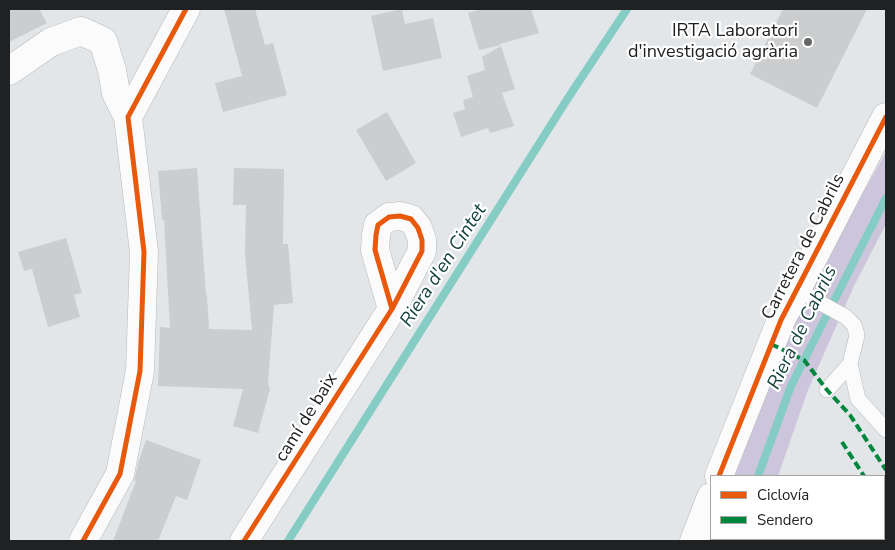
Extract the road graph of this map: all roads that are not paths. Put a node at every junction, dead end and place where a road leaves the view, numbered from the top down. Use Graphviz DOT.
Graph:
graph roads {
  1 [pos="186,9"];
  2 [pos="9,71"];
  3 [pos="128,117"];
  4 [pos="886,117"];
  5 [pos="796,290"];
  6 [pos="392,309"];
  7 [pos="850,364"];
  8 [pos="827,390"];
  9 [pos="886,430"];
  10 [pos="720,475"];
  11 [pos="710,500"];
  12 [pos="83,541"];
  13 [pos="244,541"];
  14 [pos="694,541"];
  1 -- 3 [label="street"];
  2 -- 3 [label="street"];
  3 -- 12 [label="street"];
  4 -- 5 [label="street, Carretera de Cabrils"];
  5 -- 7 [label="lane"];
  5 -- 10 [label="street, Carretera de Cabrils"];
  6 -- 13 [label="street, camí de baix"];
  7 -- 8 [label="lane"];
  7 -- 9 [label="lane"];
  11 -- 14 [label="street"];
}
